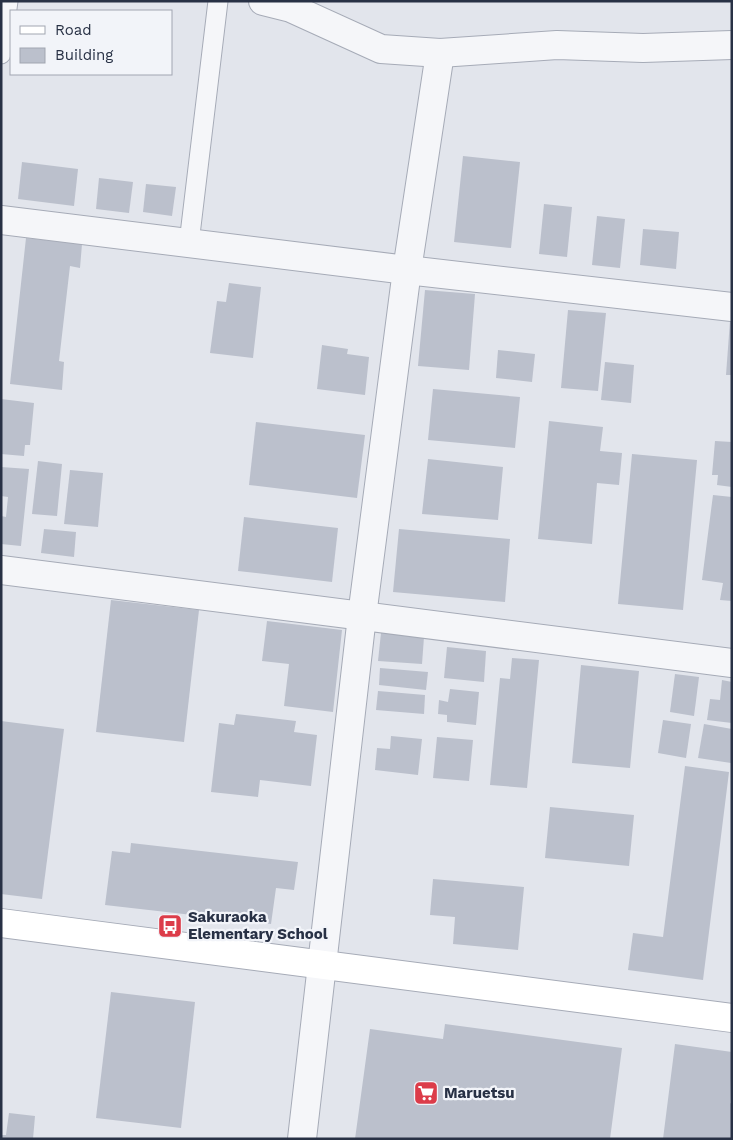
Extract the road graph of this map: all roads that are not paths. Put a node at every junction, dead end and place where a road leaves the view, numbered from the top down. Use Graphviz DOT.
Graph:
graph roads {
  1 [pos="8,1"];
  2 [pos="218,1"];
  3 [pos="263,1"];
  4 [pos="732,45"];
  5 [pos="440,52"];
  6 [pos="1,54"];
  7 [pos="1,220"];
  8 [pos="189,243"];
  9 [pos="407,270"];
  10 [pos="732,307"];
  11 [pos="1,570"];
  12 [pos="362,616"];
  13 [pos="732,664"];
  14 [pos="1,923"];
  15 [pos="324,965"];
  16 [pos="732,1018"];
  17 [pos="302,1139"];
  1 -- 6 [label="lane"];
  2 -- 8 [label="lane"];
  3 -- 5 [label="street"];
  4 -- 5 [label="street"];
  5 -- 9 [label="street"];
  7 -- 8 [label="street"];
  8 -- 9 [label="street"];
  9 -- 10 [label="street"];
  9 -- 12 [label="street"];
  11 -- 12 [label="street"];
  12 -- 13 [label="street"];
  12 -- 15 [label="street"];
  14 -- 15 [label="street"];
  15 -- 16 [label="street"];
  15 -- 17 [label="street"];
}
